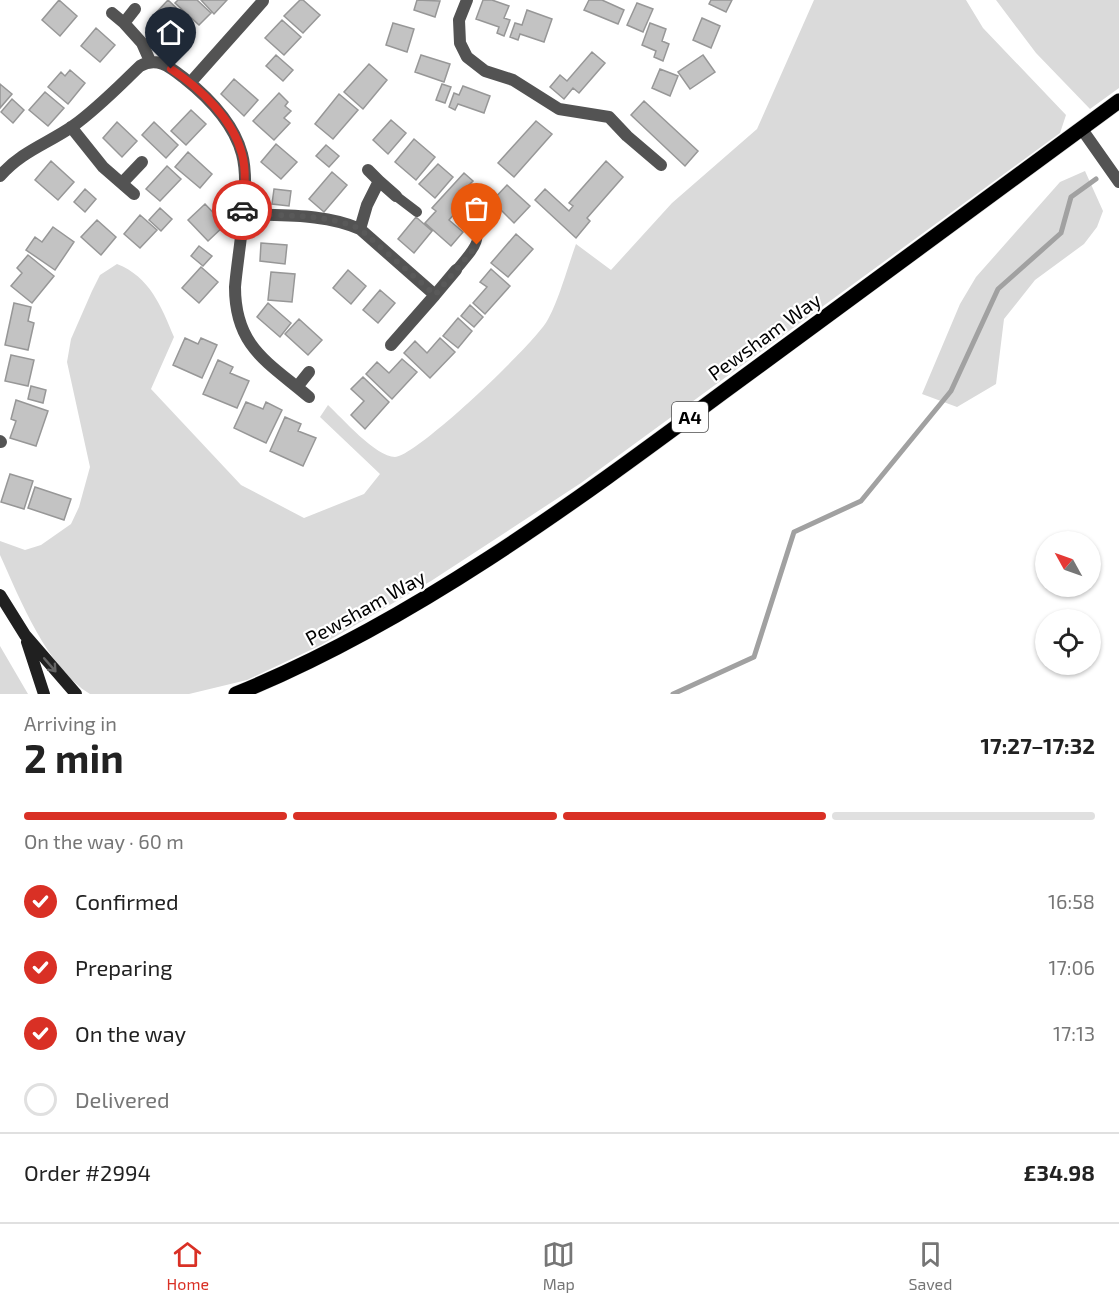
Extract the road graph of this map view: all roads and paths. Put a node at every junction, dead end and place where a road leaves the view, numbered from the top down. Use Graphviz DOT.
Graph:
graph roads {
  1 [pos="467,0"];
  2 [pos="263,1"];
  3 [pos="135,9"];
  4 [pos="112,13"];
  5 [pos="124,24"];
  6 [pos="150,61"];
  7 [pos="190,82"];
  8 [pos="1119,101"];
  9 [pos="71,127"];
  10 [pos="1081,128"];
  11 [pos="142,162"];
  12 [pos="661,165"];
  13 [pos="368,170"];
  14 [pos="0,176"];
  15 [pos="379,181"];
  16 [pos="1119,182"];
  17 [pos="122,183"];
  18 [pos="134,194"];
  19 [pos="396,195"];
  20 [pos="478,211"];
  21 [pos="417,212"];
  22 [pos="242,214"];
  23 [pos="360,229"];
  24 [pos="456,270"];
  25 [pos="435,295"];
  26 [pos="391,345"];
  27 [pos="309,372"];
  28 [pos="297,387"];
  29 [pos="309,397"];
  30 [pos="0,595"];
  31 [pos="25,635"];
  32 [pos="44,694"];
  33 [pos="76,694"];
  34 [pos="236,694"];
  1 -- 12 [label="street"];
  2 -- 7 [label="street"];
  3 -- 5 [label="street"];
  4 -- 5 [label="street"];
  5 -- 6 [label="street"];
  6 -- 7 [label="street"];
  6 -- 9 [label="street"];
  7 -- 22 [label="street"];
  8 -- 10 [label="main road, Pewsham Way / A4"];
  9 -- 14 [label="street"];
  9 -- 17 [label="street"];
  10 -- 16 [label="street"];
  10 -- 34 [label="main road, Pewsham Way / A4"];
  11 -- 17 [label="street"];
  13 -- 15 [label="street"];
  15 -- 19 [label="street"];
  15 -- 23 [label="street"];
  17 -- 18 [label="street"];
  19 -- 21 [label="lane"];
  20 -- 24 [label="lane"];
  22 -- 23 [label="street"];
  22 -- 28 [label="street"];
  23 -- 25 [label="street"];
  24 -- 25 [label="street"];
  25 -- 26 [label="street"];
  27 -- 28 [label="street"];
  28 -- 29 [label="street"];
  30 -- 31 [label="street"];
  31 -- 32 [label="street"];
  31 -- 33 [label="street, one-way"];
}
